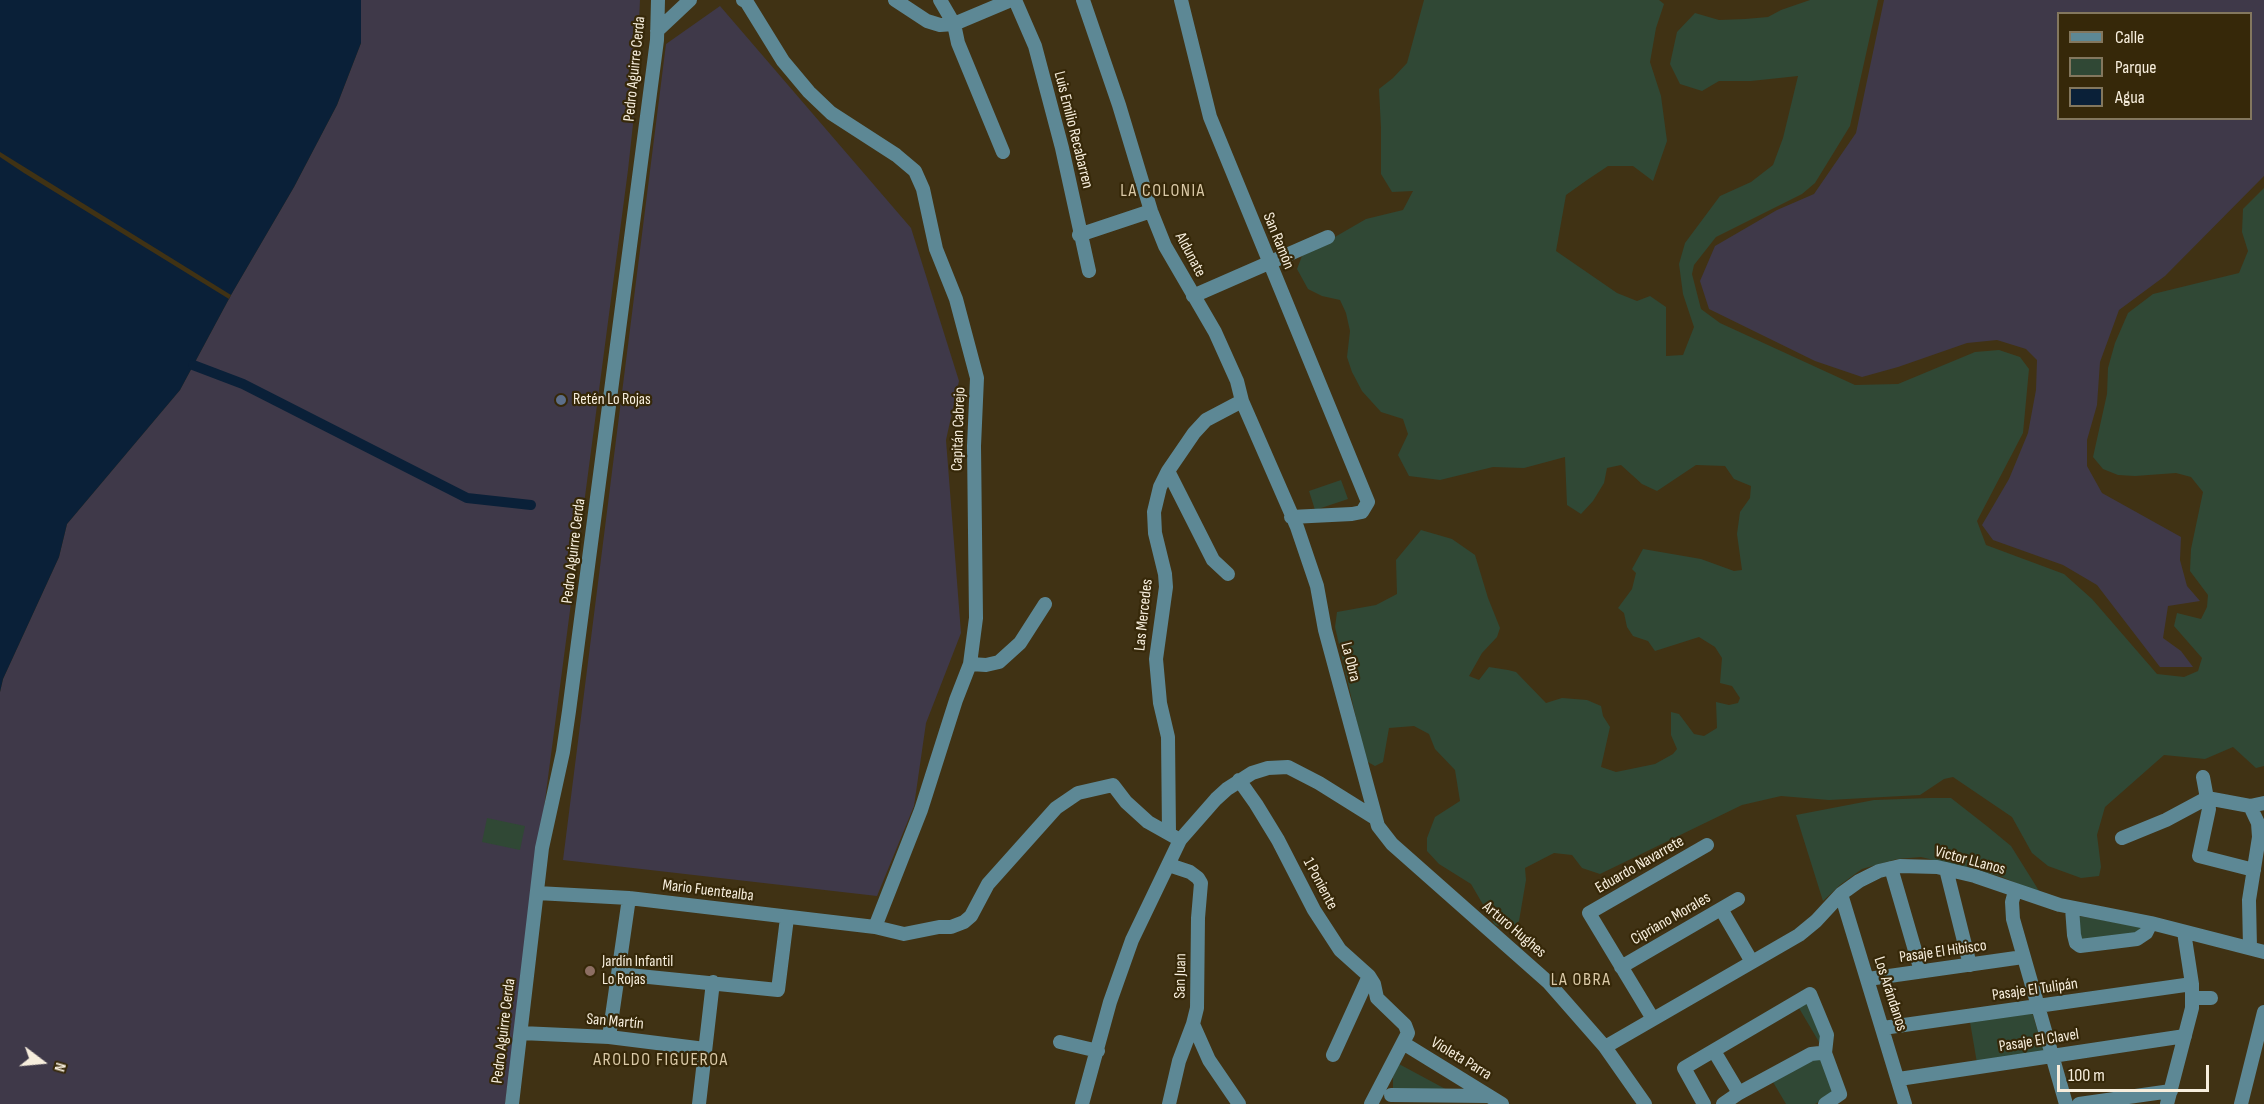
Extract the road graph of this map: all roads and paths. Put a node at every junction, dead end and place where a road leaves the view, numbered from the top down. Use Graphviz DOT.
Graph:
graph roads {
  1 [pos="658,0"];
  2 [pos="690,0"];
  3 [pos="743,0"];
  4 [pos="895,0"];
  5 [pos="940,0"];
  6 [pos="1013,0"];
  7 [pos="1083,0"];
  8 [pos="1181,0"];
  9 [pos="954,24"];
  10 [pos="657,31"];
  11 [pos="1003,152"];
  12 [pos="1151,211"];
  13 [pos="1079,235"];
  14 [pos="1328,237"];
  15 [pos="1270,264"];
  16 [pos="1089,271"];
  17 [pos="1194,296"];
  18 [pos="1242,401"];
  19 [pos="1168,471"];
  20 [pos="1291,517"];
  21 [pos="1228,574"];
  22 [pos="1045,604"];
  23 [pos="970,663"];
  24 [pos="2203,777"];
  25 [pos="1239,780"];
  26 [pos="2207,798"];
  27 [pos="2257,804"];
  28 [pos="1375,818"];
  29 [pos="1175,837"];
  30 [pos="2122,838"];
  31 [pos="1707,845"];
  32 [pos="1169,865"];
  33 [pos="1891,868"];
  34 [pos="1946,869"];
  35 [pos="2254,870"];
  36 [pos="2015,891"];
  37 [pos="537,893"];
  38 [pos="1841,894"];
  39 [pos="629,898"];
  40 [pos="1738,899"];
  41 [pos="2072,908"];
  42 [pos="1721,909"];
  43 [pos="787,918"];
  44 [pos="2151,923"];
  45 [pos="875,927"];
  46 [pos="2184,932"];
  47 [pos="2250,948"];
  48 [pos="2264,952"];
  49 [pos="2023,957"];
  50 [pos="1752,962"];
  51 [pos="1970,965"];
  52 [pos="1621,967"];
  53 [pos="1921,971"];
  54 [pos="619,974"];
  55 [pos="1369,976"];
  56 [pos="1868,979"];
  57 [pos="713,982"];
  58 [pos="2192,991"];
  59 [pos="1361,993"];
  60 [pos="1377,998"];
  61 [pos="2211,998"];
  62 [pos="2038,1006"];
  63 [pos="2264,1012"];
  64 [pos="1653,1019"];
  65 [pos="1193,1024"];
  66 [pos="1883,1028"];
  67 [pos="521,1033"];
  68 [pos="2185,1036"];
  69 [pos="609,1037"];
  70 [pos="1060,1042"];
  71 [pos="1402,1043"];
  72 [pos="1605,1047"];
  73 [pos="705,1049"];
  74 [pos="1098,1051"];
  75 [pos="1714,1051"];
  76 [pos="1825,1053"];
  77 [pos="1333,1055"];
  78 [pos="2052,1056"];
  79 [pos="1391,1065"];
  80 [pos="1899,1079"];
  81 [pos="1739,1093"];
  82 [pos="1490,1096"];
  83 [pos="2169,1097"];
  84 [pos="1391,1099"];
  85 [pos="1842,1099"];
  86 [pos="513,1104"];
  87 [pos="699,1104"];
  88 [pos="1082,1104"];
  89 [pos="1169,1104"];
  90 [pos="1239,1104"];
  91 [pos="1371,1104"];
  92 [pos="1502,1104"];
  93 [pos="1645,1104"];
  94 [pos="1704,1104"];
  95 [pos="1723,1104"];
  96 [pos="1826,1104"];
  97 [pos="1905,1104"];
  98 [pos="2066,1104"];
  99 [pos="2079,1104"];
  100 [pos="2241,1104"];
  1 -- 10 [label="street, Pedro Aguirre Cerda"];
  2 -- 10 [label="street"];
  3 -- 23 [label="street, Capitán Cabrejo"];
  4 -- 9 [label="street"];
  5 -- 9 [label="street"];
  6 -- 9 [label="street"];
  6 -- 13 [label="street, Luis Emilio Recabarren"];
  7 -- 12 [label="street, Aldunate"];
  8 -- 15 [label="street, San Ramón"];
  9 -- 11 [label="street"];
  10 -- 37 [label="street, Pedro Aguirre Cerda"];
  12 -- 13 [label="street"];
  12 -- 17 [label="street, Aldunate"];
  13 -- 16 [label="street, Luis Emilio Recabarren"];
  14 -- 15 [label="street"];
  15 -- 17 [label="street"];
  15 -- 20 [label="street, San Ramón"];
  17 -- 18 [label="street, Aldunate"];
  18 -- 19 [label="street, Las Mercedes"];
  18 -- 20 [label="street, Aldunate"];
  19 -- 21 [label="street"];
  19 -- 29 [label="street, Las Mercedes"];
  20 -- 28 [label="street, La Obra"];
  22 -- 23 [label="street"];
  23 -- 45 [label="street, Capitán Cabrejo"];
  24 -- 26 [label="street"];
  25 -- 28 [label="street"];
  25 -- 29 [label="street"];
  25 -- 55 [label="street, 1 Poniente"];
  26 -- 27 [label="street"];
  26 -- 30 [label="street"];
  26 -- 35 [label="street"];
  27 -- 35 [label="street"];
  28 -- 72 [label="street, Arturo Hughes"];
  29 -- 32 [label="street, Las Mercedes"];
  29 -- 45 [label="street, Mario Fuentealba"];
  31 -- 52 [label="street, Eduardo Navarrete"];
  32 -- 65 [label="street, San Juan"];
  32 -- 74 [label="street, Las Mercedes"];
  33 -- 34 [label="street, Victor LLanos"];
  33 -- 38 [label="street, Victor LLanos"];
  33 -- 53 [label="street"];
  34 -- 36 [label="street, Victor LLanos"];
  34 -- 51 [label="street"];
  35 -- 47 [label="street"];
  36 -- 41 [label="street, Victor LLanos"];
  36 -- 49 [label="street"];
  37 -- 39 [label="street, Mario Fuentealba"];
  37 -- 67 [label="street, Pedro Aguirre Cerda"];
  38 -- 50 [label="street, Victor LLanos"];
  38 -- 56 [label="street, Los Arándanos"];
  39 -- 43 [label="street, Mario Fuentealba"];
  39 -- 54 [label="street"];
  40 -- 42 [label="street, Cipriano Morales"];
  41 -- 44 [label="street, Victor LLanos"];
  41 -- 44 [label="street"];
  42 -- 50 [label="street"];
  42 -- 52 [label="street, Cipriano Morales"];
  43 -- 45 [label="street, Mario Fuentealba"];
  43 -- 57 [label="street"];
  44 -- 46 [label="street, Victor LLanos"];
  46 -- 47 [label="street, Victor LLanos"];
  46 -- 58 [label="street"];
  47 -- 48 [label="street, Victor LLanos"];
  49 -- 51 [label="street, Pasaje El Hibisco"];
  49 -- 62 [label="street"];
  50 -- 64 [label="street, Victor LLanos"];
  51 -- 53 [label="street, Pasaje El Hibisco"];
  52 -- 64 [label="street"];
  53 -- 56 [label="street, Pasaje El Hibisco"];
  54 -- 57 [label="street"];
  54 -- 69 [label="street"];
  55 -- 59 [label="street"];
  55 -- 60 [label="street, 1 Poniente"];
  56 -- 66 [label="street, Los Arándanos"];
  57 -- 73 [label="street"];
  58 -- 61 [label="street, Pasaje El Tulipán"];
  58 -- 62 [label="street, Pasaje El Tulipán"];
  58 -- 68 [label="street"];
  59 -- 60 [label="street, 1 Poniente"];
  59 -- 77 [label="street"];
  60 -- 71 [label="street, 1 Poniente"];
  62 -- 66 [label="street, Pasaje El Tulipán"];
  62 -- 78 [label="street"];
  63 -- 100 [label="street"];
  64 -- 72 [label="street, Victor LLanos"];
  65 -- 89 [label="street, San Juan"];
  65 -- 90 [label="street"];
  66 -- 80 [label="street, Los Arándanos"];
  67 -- 69 [label="street, San Martín"];
  67 -- 86 [label="street, Pedro Aguirre Cerda"];
  68 -- 78 [label="street, Pasaje El Clavel"];
  68 -- 83 [label="street"];
  69 -- 73 [label="street, San Martín"];
  70 -- 74 [label="street"];
  71 -- 79 [label="street"];
  71 -- 82 [label="street, Violeta Parra"];
  72 -- 93 [label="street, Arturo Hughes"];
  73 -- 87 [label="street"];
  74 -- 88 [label="street, Las Mercedes"];
  75 -- 76 [label="street"];
  75 -- 81 [label="street"];
  75 -- 94 [label="street"];
  76 -- 81 [label="street"];
  76 -- 85 [label="street"];
  78 -- 80 [label="street, Pasaje El Clavel"];
  78 -- 98 [label="street"];
  79 -- 84 [label="street"];
  79 -- 91 [label="street"];
  80 -- 97 [label="street, Los Arándanos"];
  81 -- 95 [label="street"];
  82 -- 84 [label="street"];
  82 -- 92 [label="street, Violeta Parra"];
  83 -- 99 [label="street"];
  85 -- 96 [label="street"];
}
